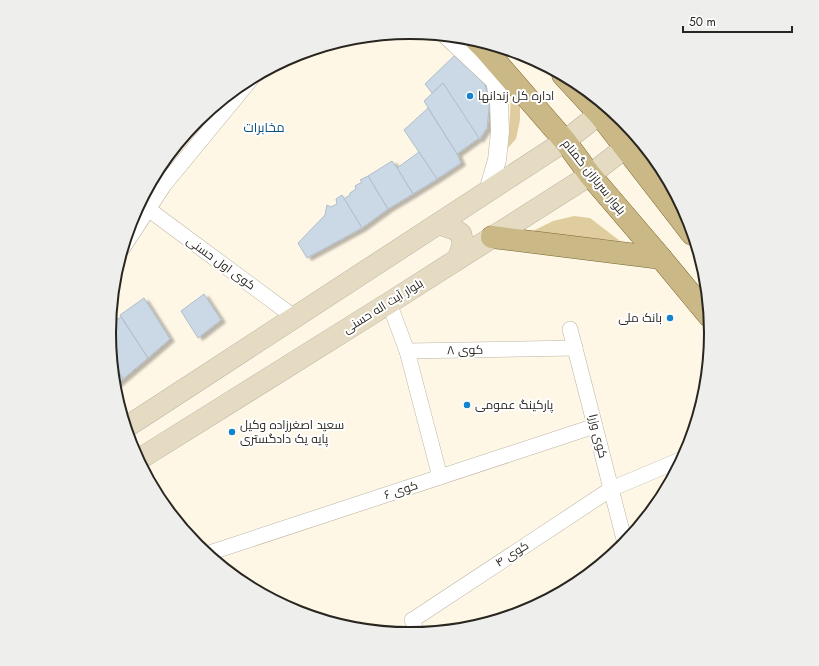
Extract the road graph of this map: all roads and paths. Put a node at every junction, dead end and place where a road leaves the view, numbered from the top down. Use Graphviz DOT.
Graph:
graph roads {
  1 [pos="455,43"];
  2 [pos="483,48"];
  3 [pos="485,49"];
  4 [pos="495,80"];
  5 [pos="234,98"];
  6 [pos="603,112"];
  7 [pos="613,121"];
  8 [pos="565,141"];
  9 [pos="631,142"];
  10 [pos="590,175"];
  11 [pos="159,181"];
  12 [pos="488,191"];
  13 [pos="148,209"];
  14 [pos="677,211"];
  15 [pos="438,224"];
  16 [pos="134,231"];
  17 [pos="492,237"];
  18 [pos="662,258"];
  19 [pos="458,259"];
  20 [pos="389,303"];
  21 [pos="702,308"];
  22 [pos="294,316"];
  23 [pos="570,329"];
  24 [pos="575,348"];
  25 [pos="407,350"];
  26 [pos="130,425"];
  27 [pos="595,426"];
  28 [pos="143,457"];
  29 [pos="673,463"];
  30 [pos="440,477"];
  31 [pos="611,489"];
  32 [pos="623,535"];
  33 [pos="213,552"];
  34 [pos="415,627"];
  1 -- 4 [label="street"];
  2 -- 4 [label="street"];
  3 -- 8 [label="main road, بلوار سربازان گمنام"];
  4 -- 12 [label="street"];
  5 -- 11 [label="street"];
  6 -- 8 [label="main road"];
  7 -- 9 [label="main road"];
  8 -- 10 [label="main road, بلوار سربازان گمنام"];
  8 -- 12 [label="main road"];
  9 -- 10 [label="main road, بلوار آیت اله حسنی"];
  9 -- 14 [label="main road"];
  10 -- 17 [label="main road, بلوار آیت اله حسنی"];
  10 -- 18 [label="main road, بلوار سربازان گمنام"];
  11 -- 13 [label="street"];
  12 -- 15 [label="main road"];
  13 -- 16 [label="street"];
  13 -- 22 [label="street, کوی اول حسنی"];
  15 -- 19 [label="main road"];
  15 -- 22 [label="main road"];
  17 -- 18 [label="main road"];
  17 -- 19 [label="main road, بلوار آیت اله حسنی"];
  18 -- 21 [label="main road, بلوار سربازان گمنام"];
  19 -- 20 [label="main road, بلوار آیت اله حسنی"];
  20 -- 25 [label="street"];
  20 -- 28 [label="main road, بلوار آیت اله حسنی"];
  22 -- 26 [label="main road"];
  23 -- 24 [label="street, کوی وزرا"];
  24 -- 25 [label="street, کوی ۸"];
  24 -- 27 [label="street, کوی وزرا"];
  25 -- 30 [label="street"];
  27 -- 30 [label="street, کوی ۶"];
  27 -- 31 [label="street, کوی وزرا"];
  29 -- 31 [label="street, کوی ۴"];
  30 -- 33 [label="street, کوی ۶"];
  31 -- 32 [label="street, کوی وزرا"];
  31 -- 34 [label="street, کوی ۴"];
}
